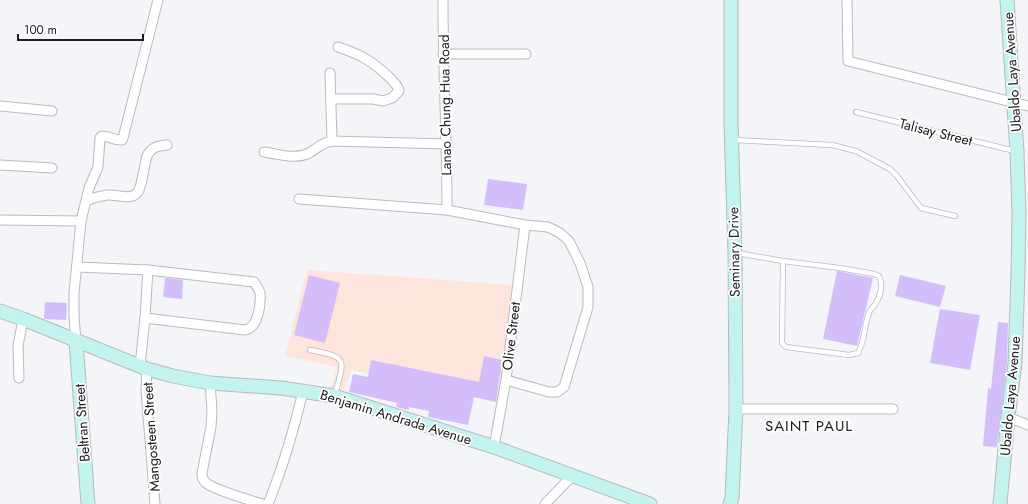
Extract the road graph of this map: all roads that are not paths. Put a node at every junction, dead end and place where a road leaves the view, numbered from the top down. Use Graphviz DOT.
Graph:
graph roads {
  1 [pos="158,0"];
  2 [pos="443,0"];
  3 [pos="731,0"];
  4 [pos="847,0"];
  5 [pos="1007,0"];
  6 [pos="338,47"];
  7 [pos="443,54"];
  8 [pos="526,54"];
  9 [pos="330,73"];
  10 [pos="331,99"];
  11 [pos="1014,102"];
  12 [pos="0,106"];
  13 [pos="1028,106"];
  14 [pos="52,111"];
  15 [pos="856,112"];
  16 [pos="732,140"];
  17 [pos="332,141"];
  18 [pos="447,144"];
  19 [pos="167,145"];
  20 [pos="264,152"];
  21 [pos="1017,152"];
  22 [pos="0,165"];
  23 [pos="52,168"];
  24 [pos="300,198"];
  25 [pos="86,201"];
  26 [pos="447,210"];
  27 [pos="955,216"];
  28 [pos="0,220"];
  29 [pos="81,221"];
  30 [pos="525,225"];
  31 [pos="734,253"];
  32 [pos="783,261"];
  33 [pos="76,267"];
  34 [pos="148,270"];
  35 [pos="0,311"];
  36 [pos="145,318"];
  37 [pos="23,319"];
  38 [pos="76,341"];
  39 [pos="310,350"];
  40 [pos="143,368"];
  41 [pos="19,378"];
  42 [pos="506,380"];
  43 [pos="210,383"];
  44 [pos="303,391"];
  45 [pos="334,396"];
  46 [pos="736,409"];
  47 [pos="893,409"];
  48 [pos="1008,417"];
  49 [pos="1028,425"];
  50 [pos="494,447"];
  51 [pos="573,475"];
  52 [pos="88,504"];
  53 [pos="155,504"];
  54 [pos="262,504"];
  55 [pos="268,504"];
  56 [pos="545,504"];
  57 [pos="650,504"];
  58 [pos="730,504"];
  59 [pos="1000,504"];
  1 -- 25 [label="street"];
  2 -- 7 [label="street, Lanao Chung Hua Road"];
  3 -- 16 [label="street, Seminary Drive"];
  4 -- 11 [label="street"];
  5 -- 11 [label="street, Ubaldo Laya Avenue"];
  6 -- 10 [label="street"];
  7 -- 8 [label="street"];
  7 -- 18 [label="street, Lanao Chung Hua Road"];
  9 -- 10 [label="street"];
  10 -- 17 [label="street"];
  11 -- 13 [label="street"];
  11 -- 21 [label="street, Ubaldo Laya Avenue"];
  12 -- 14 [label="street"];
  15 -- 21 [label="lane, Talisay Street"];
  16 -- 27 [label="lane"];
  16 -- 31 [label="street, Seminary Drive"];
  17 -- 18 [label="street"];
  17 -- 20 [label="street"];
  18 -- 26 [label="street, Lanao Chung Hua Road"];
  19 -- 25 [label="street"];
  21 -- 48 [label="street, Ubaldo Laya Avenue"];
  22 -- 23 [label="street"];
  24 -- 26 [label="street"];
  25 -- 29 [label="street"];
  26 -- 30 [label="street"];
  28 -- 29 [label="street"];
  29 -- 33 [label="street"];
  30 -- 42 [label="street, Olive Street"];
  30 -- 42 [label="street"];
  31 -- 32 [label="lane"];
  31 -- 46 [label="street, Seminary Drive"];
  32 -- 32 [label="lane"];
  33 -- 34 [label="street"];
  33 -- 38 [label="street"];
  34 -- 36 [label="street, Mangosteen Street"];
  34 -- 36 [label="street"];
  35 -- 37 [label="street, Benjamin Andrada Avenue"];
  36 -- 40 [label="street, Mangosteen Street"];
  37 -- 38 [label="street, Benjamin Andrada Avenue"];
  37 -- 41 [label="street"];
  38 -- 40 [label="street, Benjamin Andrada Avenue"];
  38 -- 52 [label="street, Beltran Street"];
  39 -- 45 [label="lane"];
  40 -- 43 [label="street, Benjamin Andrada Avenue"];
  40 -- 53 [label="street, Mangosteen Street"];
  42 -- 50 [label="street, Olive Street"];
  43 -- 44 [label="street, Benjamin Andrada Avenue"];
  43 -- 54 [label="street"];
  44 -- 45 [label="street, Benjamin Andrada Avenue"];
  44 -- 55 [label="street"];
  45 -- 50 [label="street, Benjamin Andrada Avenue"];
  46 -- 47 [label="street"];
  46 -- 58 [label="street, Seminary Drive"];
  48 -- 49 [label="street"];
  48 -- 59 [label="street, Ubaldo Laya Avenue"];
  50 -- 51 [label="street, Benjamin Andrada Avenue"];
  51 -- 56 [label="street"];
  51 -- 57 [label="street, Benjamin Andrada Avenue"];
}
